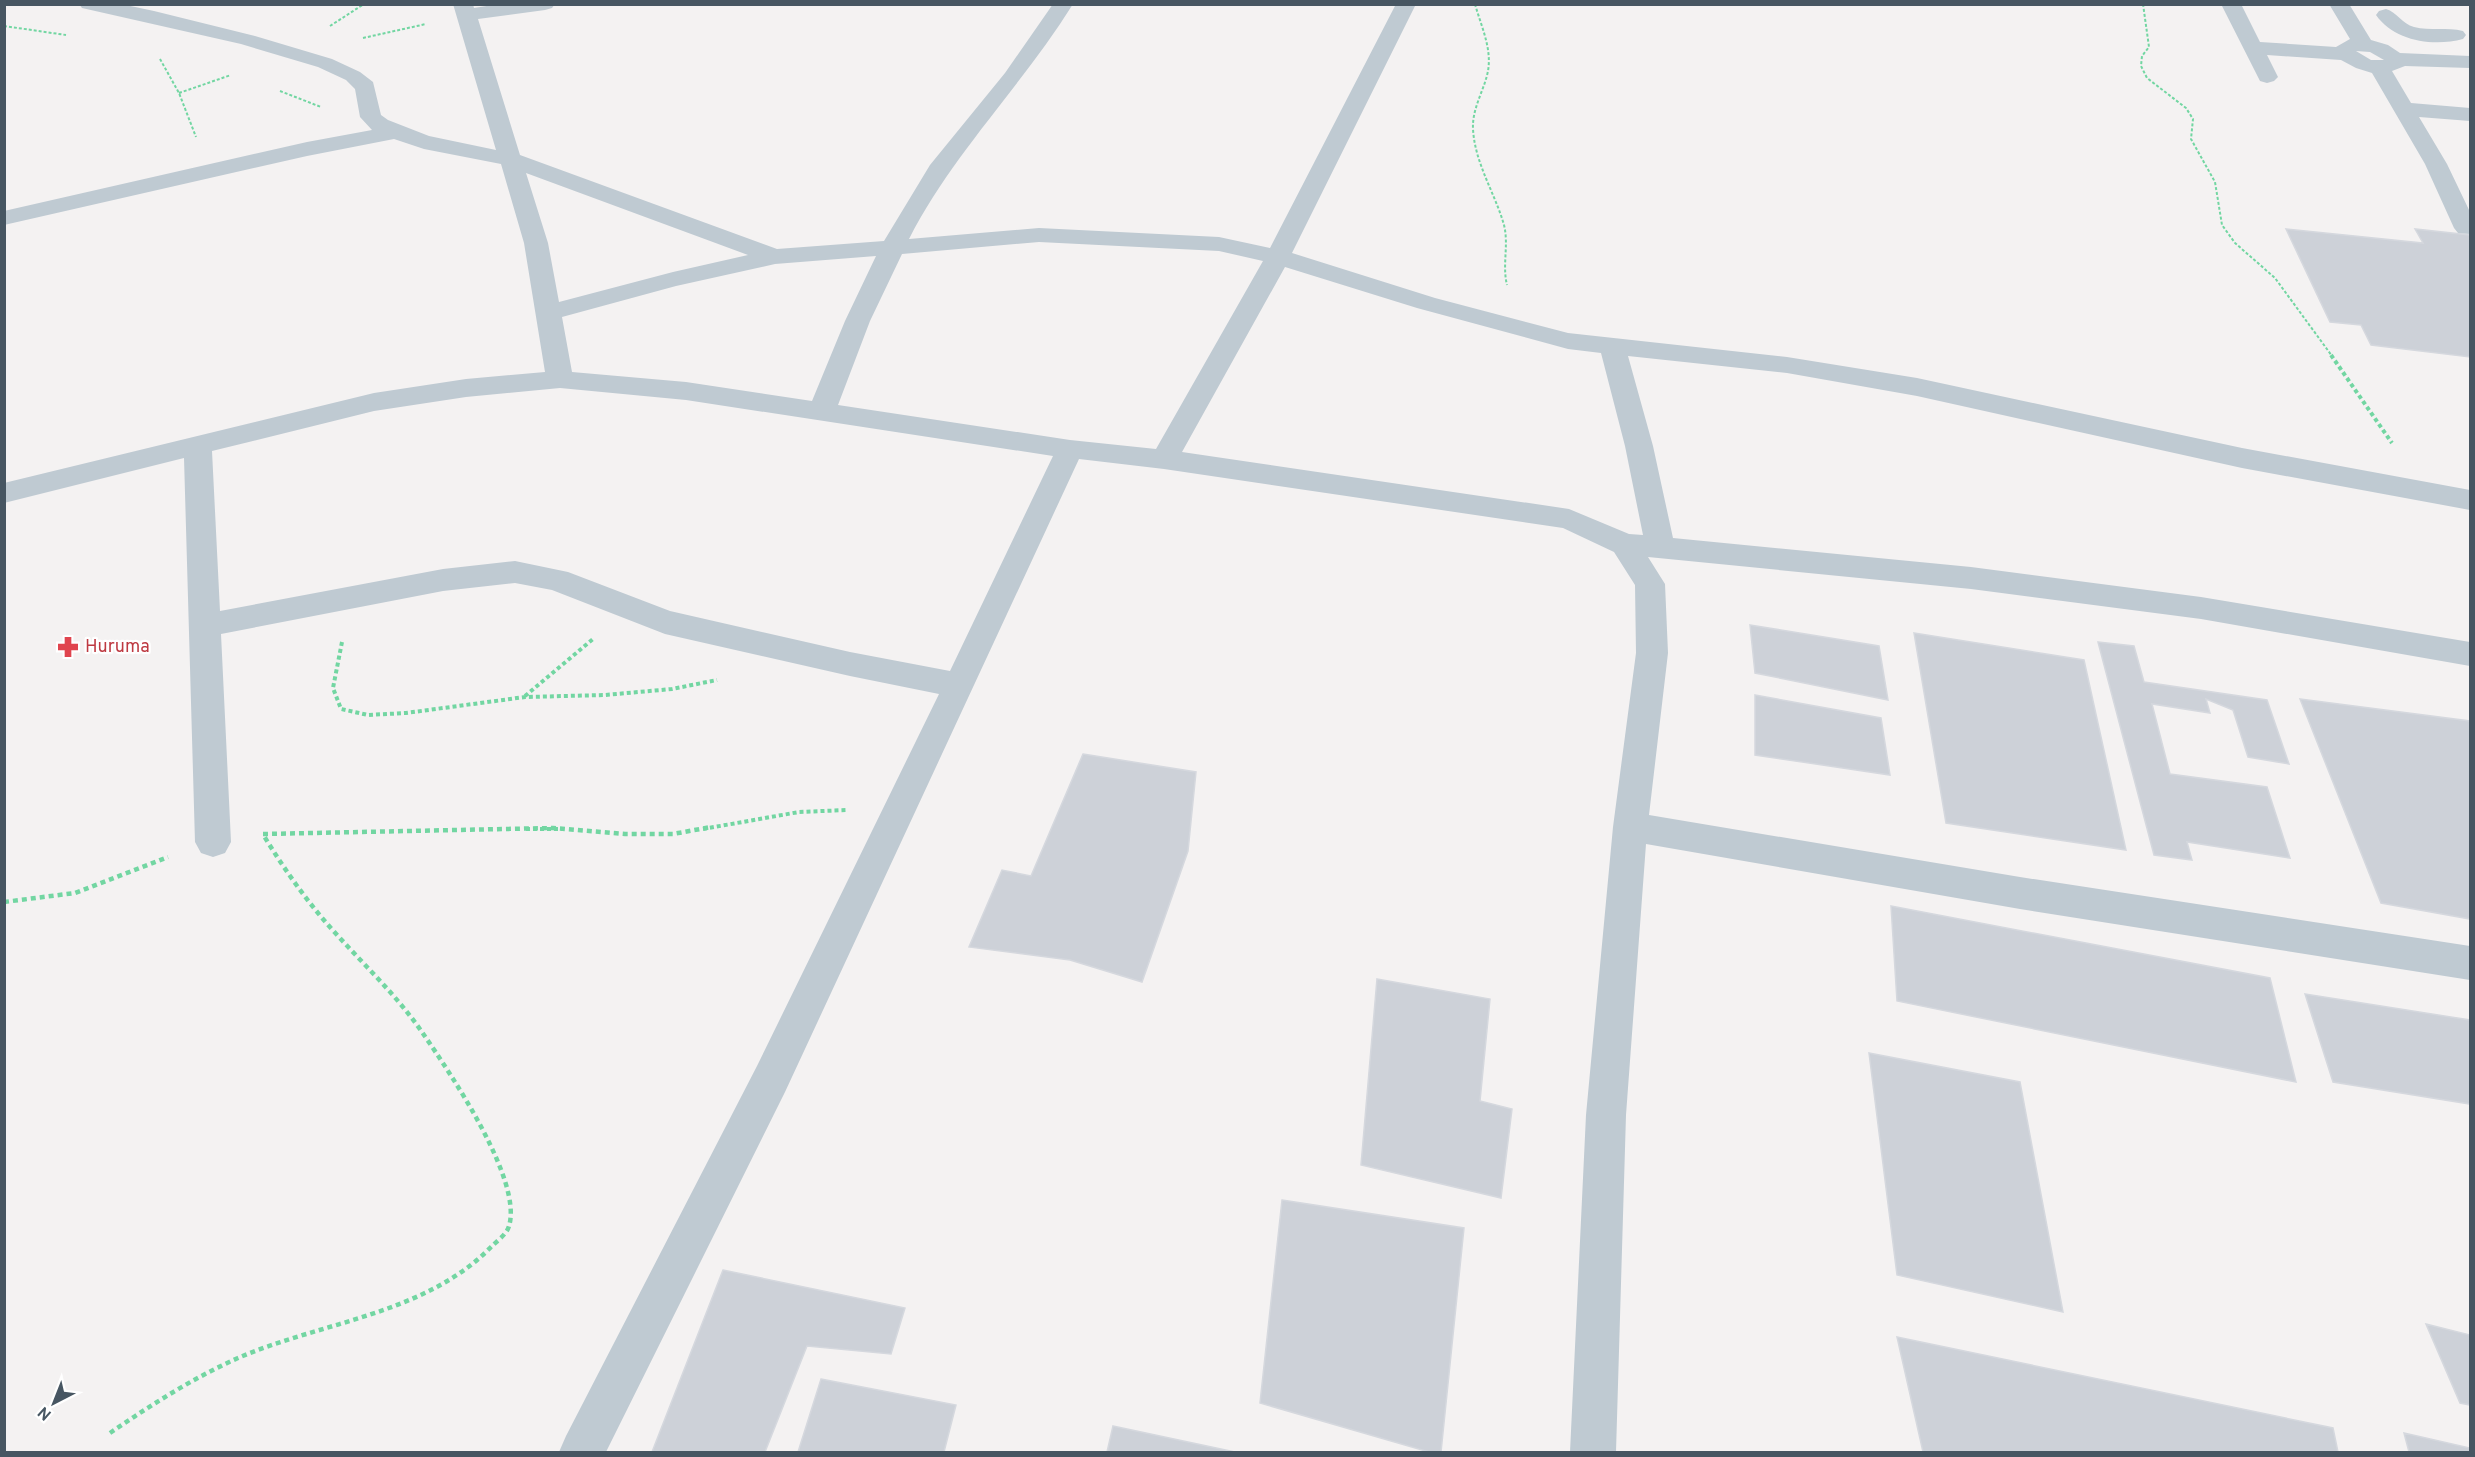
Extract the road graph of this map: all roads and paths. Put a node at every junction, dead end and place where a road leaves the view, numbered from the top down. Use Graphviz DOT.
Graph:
graph roads {
  1 [pos="89,4"];
  2 [pos="364,4"];
  3 [pos="544,4"];
  4 [pos="1063,4"];
  5 [pos="1406,4"];
  6 [pos="1475,4"];
  7 [pos="2143,4"];
  8 [pos="2231,4"];
  9 [pos="2339,4"];
  10 [pos="464,10"];
  11 [pos="2386,15"];
  12 [pos="2463,29"];
  13 [pos="357,39"];
  14 [pos="2253,48"];
  15 [pos="279,49"];
  16 [pos="2355,50"];
  17 [pos="157,53"];
  18 [pos="2470,55"];
  19 [pos="2387,63"];
  20 [pos="2470,63"];
  21 [pos="238,72"];
  22 [pos="2267,77"];
  23 [pos="179,93"];
  24 [pos="2405,109"];
  25 [pos="2470,114"];
  26 [pos="395,132"];
  27 [pos="510,159"];
  28 [pos="206,173"];
  29 [pos="4,218"];
  30 [pos="2466,228"];
  31 [pos="893,246"];
  32 [pos="776,257"];
  33 [pos="1278,257"];
  34 [pos="1509,290"];
  35 [pos="549,312"];
  36 [pos="1612,347"];
  37 [pos="560,379"];
  38 [pos="822,411"];
  39 [pos="198,445"];
  40 [pos="1070,449"];
  41 [pos="1164,459"];
  42 [pos="2421,490"];
  43 [pos="4,493"];
  44 [pos="2470,500"];
  45 [pos="1624,544"];
  46 [pos="1660,548"];
  47 [pos="353,595"];
  48 [pos="626,609"];
  49 [pos="205,625"];
  50 [pos="2470,654"];
  51 [pos="725,679"];
  52 [pos="960,685"];
  53 [pos="525,697"];
  54 [pos="901,808"];
  55 [pos="1630,827"];
  56 [pos="262,834"];
  57 [pos="213,842"];
  58 [pos="4,902"];
  59 [pos="2470,963"];
  60 [pos="110,1433"];
  61 [pos="582,1452"];
  62 [pos="1593,1452"];
  1 -- 15 [label="street"];
  2 -- 15 [label="path"];
  3 -- 10 [label="street"];
  4 -- 31 [label="street"];
  5 -- 33 [label="street"];
  6 -- 34 [label="path"];
  7 -- 42 [label="path"];
  8 -- 14 [label="street"];
  9 -- 16 [label="street"];
  10 -- 13 [label="path"];
  10 -- 27 [label="street"];
  11 -- 12 [label="street"];
  12 -- 18 [label="street"];
  14 -- 16 [label="street"];
  14 -- 22 [label="street"];
  15 -- 26 [label="street"];
  16 -- 19 [label="street"];
  17 -- 23 [label="path"];
  19 -- 20 [label="street"];
  19 -- 24 [label="street"];
  21 -- 23 [label="path"];
  23 -- 28 [label="path"];
  24 -- 25 [label="street"];
  24 -- 30 [label="street"];
  26 -- 27 [label="street"];
  26 -- 28 [label="street"];
  27 -- 32 [label="street"];
  27 -- 35 [label="street"];
  28 -- 29 [label="street"];
  31 -- 32 [label="street"];
  31 -- 33 [label="street"];
  31 -- 38 [label="street"];
  32 -- 35 [label="street"];
  33 -- 36 [label="street"];
  33 -- 41 [label="street"];
  35 -- 37 [label="street"];
  36 -- 42 [label="street"];
  36 -- 46 [label="street"];
  37 -- 38 [label="street"];
  37 -- 39 [label="street"];
  38 -- 40 [label="street"];
  39 -- 43 [label="street"];
  39 -- 49 [label="street"];
  40 -- 41 [label="street"];
  40 -- 52 [label="street"];
  41 -- 45 [label="street"];
  42 -- 44 [label="street"];
  45 -- 46 [label="street"];
  45 -- 55 [label="street"];
  46 -- 50 [label="street"];
  47 -- 48 [label="street"];
  47 -- 49 [label="street"];
  47 -- 53 [label="path"];
  48 -- 52 [label="street"];
  48 -- 53 [label="path"];
  49 -- 57 [label="street"];
  51 -- 53 [label="path"];
  52 -- 54 [label="street"];
  54 -- 56 [label="path"];
  54 -- 61 [label="street"];
  55 -- 59 [label="street"];
  55 -- 62 [label="street"];
  56 -- 57 [label="path"];
  56 -- 60 [label="path"];
  57 -- 58 [label="path"];
}
